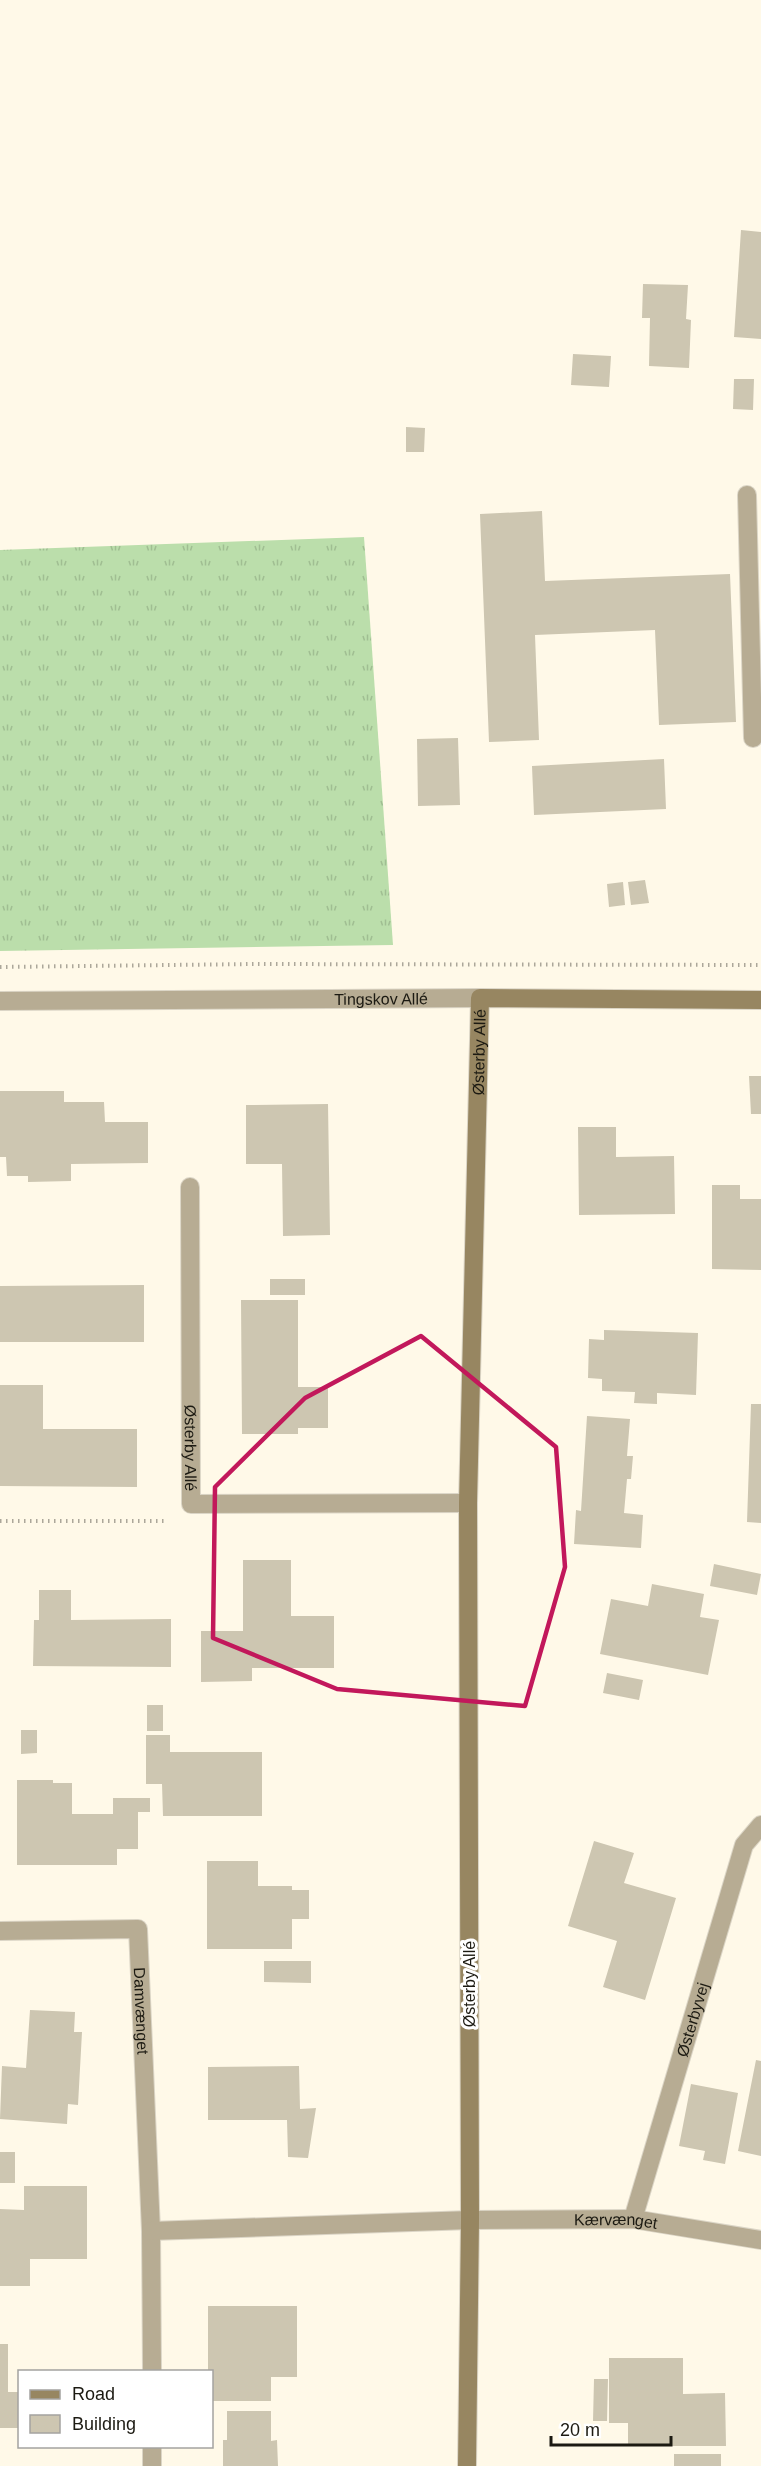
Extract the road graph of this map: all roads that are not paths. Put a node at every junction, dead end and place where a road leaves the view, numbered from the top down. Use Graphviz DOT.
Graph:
graph roads {
  1 [pos="747,495"];
  2 [pos="753,738"];
  3 [pos="480,998"];
  4 [pos="761,1000"];
  5 [pos="0,1001"];
  6 [pos="190,1187"];
  7 [pos="468,1503"];
  8 [pos="761,1825"];
  9 [pos="0,1931"];
  10 [pos="633,2219"];
  11 [pos="470,2220"];
  12 [pos="151,2231"];
  13 [pos="761,2240"];
  14 [pos="152,2370"];
  15 [pos="152,2448"];
  16 [pos="152,2466"];
  17 [pos="467,2466"];
  1 -- 2 [label="street"];
  3 -- 4 [label="street, Tingskov Allé"];
  3 -- 5 [label="street, Tingskov Allé"];
  3 -- 7 [label="street, Østerby Allé"];
  6 -- 7 [label="street, Østerby Allé"];
  7 -- 11 [label="street, Østerby Allé"];
  8 -- 10 [label="street, Østerbyvej"];
  9 -- 12 [label="street, Damvænget"];
  10 -- 11 [label="street, Kærvænget"];
  10 -- 13 [label="street, Kærvænget"];
  11 -- 12 [label="street"];
  11 -- 17 [label="street, Østerby Allé"];
  12 -- 14 [label="street, Damvænget"];
  15 -- 16 [label="street"];
}
